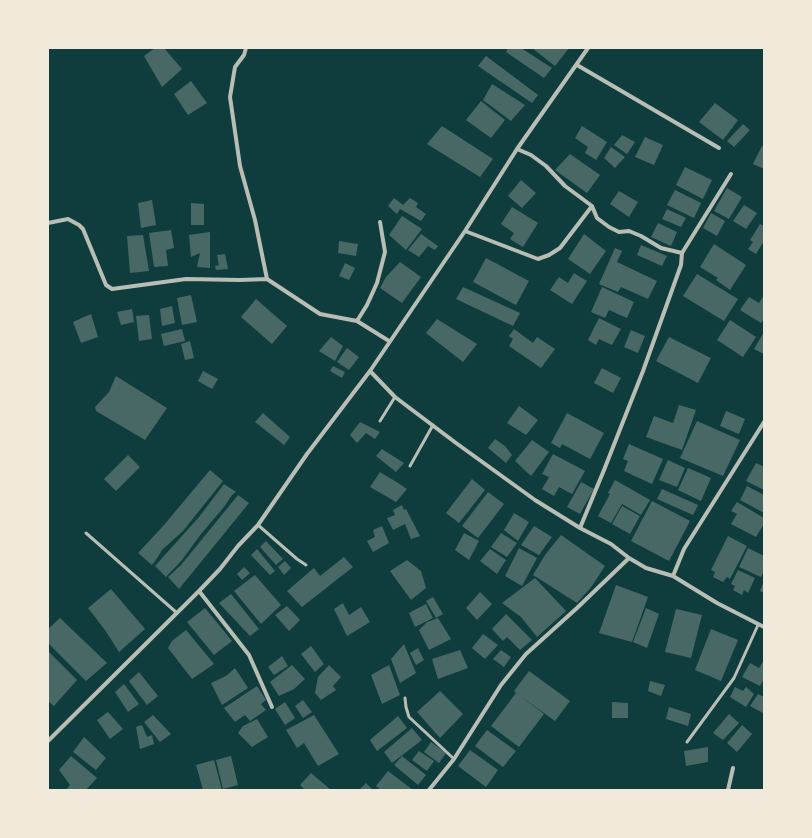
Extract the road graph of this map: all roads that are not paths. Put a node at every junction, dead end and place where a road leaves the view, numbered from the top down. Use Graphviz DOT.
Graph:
graph roads {
  1 [pos="246,48"];
  2 [pos="588,48"];
  3 [pos="577,65"];
  4 [pos="719,148"];
  5 [pos="517,150"];
  6 [pos="731,174"];
  7 [pos="592,206"];
  8 [pos="380,222"];
  9 [pos="48,223"];
  10 [pos="465,232"];
  11 [pos="682,254"];
  12 [pos="267,279"];
  13 [pos="357,321"];
  14 [pos="389,341"];
  15 [pos="370,371"];
  16 [pos="395,397"];
  17 [pos="380,421"];
  18 [pos="764,422"];
  19 [pos="433,425"];
  20 [pos="410,466"];
  21 [pos="258,525"];
  22 [pos="580,528"];
  23 [pos="86,532"];
  24 [pos="629,558"];
  25 [pos="306,565"];
  26 [pos="673,576"];
  27 [pos="199,592"];
  28 [pos="177,613"];
  29 [pos="758,625"];
  30 [pos="764,627"];
  31 [pos="406,698"];
  32 [pos="272,707"];
  33 [pos="48,741"];
  34 [pos="687,742"];
  35 [pos="454,759"];
  36 [pos="733,768"];
  37 [pos="429,790"];
  38 [pos="728,790"];
  1 -- 12 [label="street"];
  2 -- 3 [label="street"];
  3 -- 4 [label="street"];
  3 -- 5 [label="street"];
  5 -- 7 [label="street"];
  5 -- 10 [label="street"];
  6 -- 11 [label="street"];
  7 -- 10 [label="street"];
  7 -- 11 [label="street"];
  8 -- 13 [label="street"];
  9 -- 12 [label="street"];
  10 -- 14 [label="street"];
  11 -- 22 [label="street"];
  12 -- 13 [label="street"];
  13 -- 14 [label="street"];
  14 -- 15 [label="street"];
  15 -- 16 [label="street"];
  15 -- 21 [label="street"];
  16 -- 17 [label="lane"];
  16 -- 19 [label="street"];
  18 -- 26 [label="street"];
  19 -- 20 [label="lane"];
  19 -- 22 [label="street"];
  21 -- 25 [label="lane"];
  21 -- 27 [label="street"];
  22 -- 24 [label="street"];
  23 -- 28 [label="lane"];
  24 -- 26 [label="street"];
  24 -- 35 [label="street"];
  26 -- 29 [label="street"];
  27 -- 28 [label="street"];
  27 -- 32 [label="street"];
  28 -- 33 [label="street"];
  29 -- 30 [label="street"];
  29 -- 34 [label="lane"];
  31 -- 35 [label="lane"];
  35 -- 37 [label="street"];
  36 -- 38 [label="street"];
}
